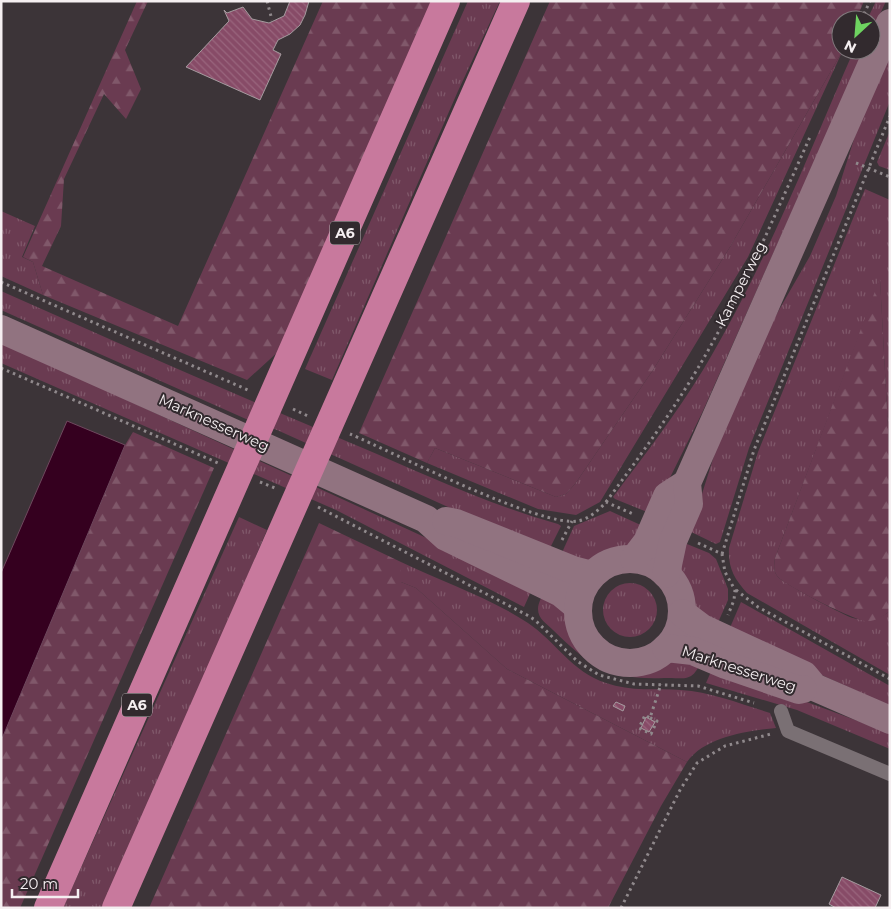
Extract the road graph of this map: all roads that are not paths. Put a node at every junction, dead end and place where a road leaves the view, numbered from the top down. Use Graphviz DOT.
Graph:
graph roads {
  1 [pos="446,1"];
  2 [pos="516,1"];
  3 [pos="890,23"];
  4 [pos="1,328"];
  5 [pos="686,483"];
  6 [pos="426,519"];
  7 [pos="634,559"];
  8 [pos="666,574"];
  9 [pos="592,575"];
  10 [pos="578,607"];
  11 [pos="682,613"];
  12 [pos="666,648"];
  13 [pos="814,687"];
  14 [pos="781,711"];
  15 [pos="890,720"];
  16 [pos="890,774"];
  17 [pos="48,908"];
  18 [pos="116,908"];
  1 -- 17 [label="highway, A6"];
  2 -- 18 [label="highway"];
  3 -- 5 [label="main road, Kamperweg"];
  4 -- 6 [label="main road, Marknesserweg"];
  5 -- 7 [label="main road, Kamperweg"];
  5 -- 8 [label="main road, Kamperweg"];
  6 -- 9 [label="main road, Marknesserweg"];
  6 -- 10 [label="main road, Marknesserweg"];
  7 -- 8 [label="main road"];
  7 -- 9 [label="main road"];
  8 -- 11 [label="main road"];
  9 -- 10 [label="main road"];
  10 -- 12 [label="main road, Marknesserweg"];
  11 -- 12 [label="main road"];
  11 -- 13 [label="main road, Marknesserweg"];
  12 -- 13 [label="main road, Marknesserweg"];
  13 -- 15 [label="main road, Marknesserweg"];
  14 -- 16 [label="lane"];
}
